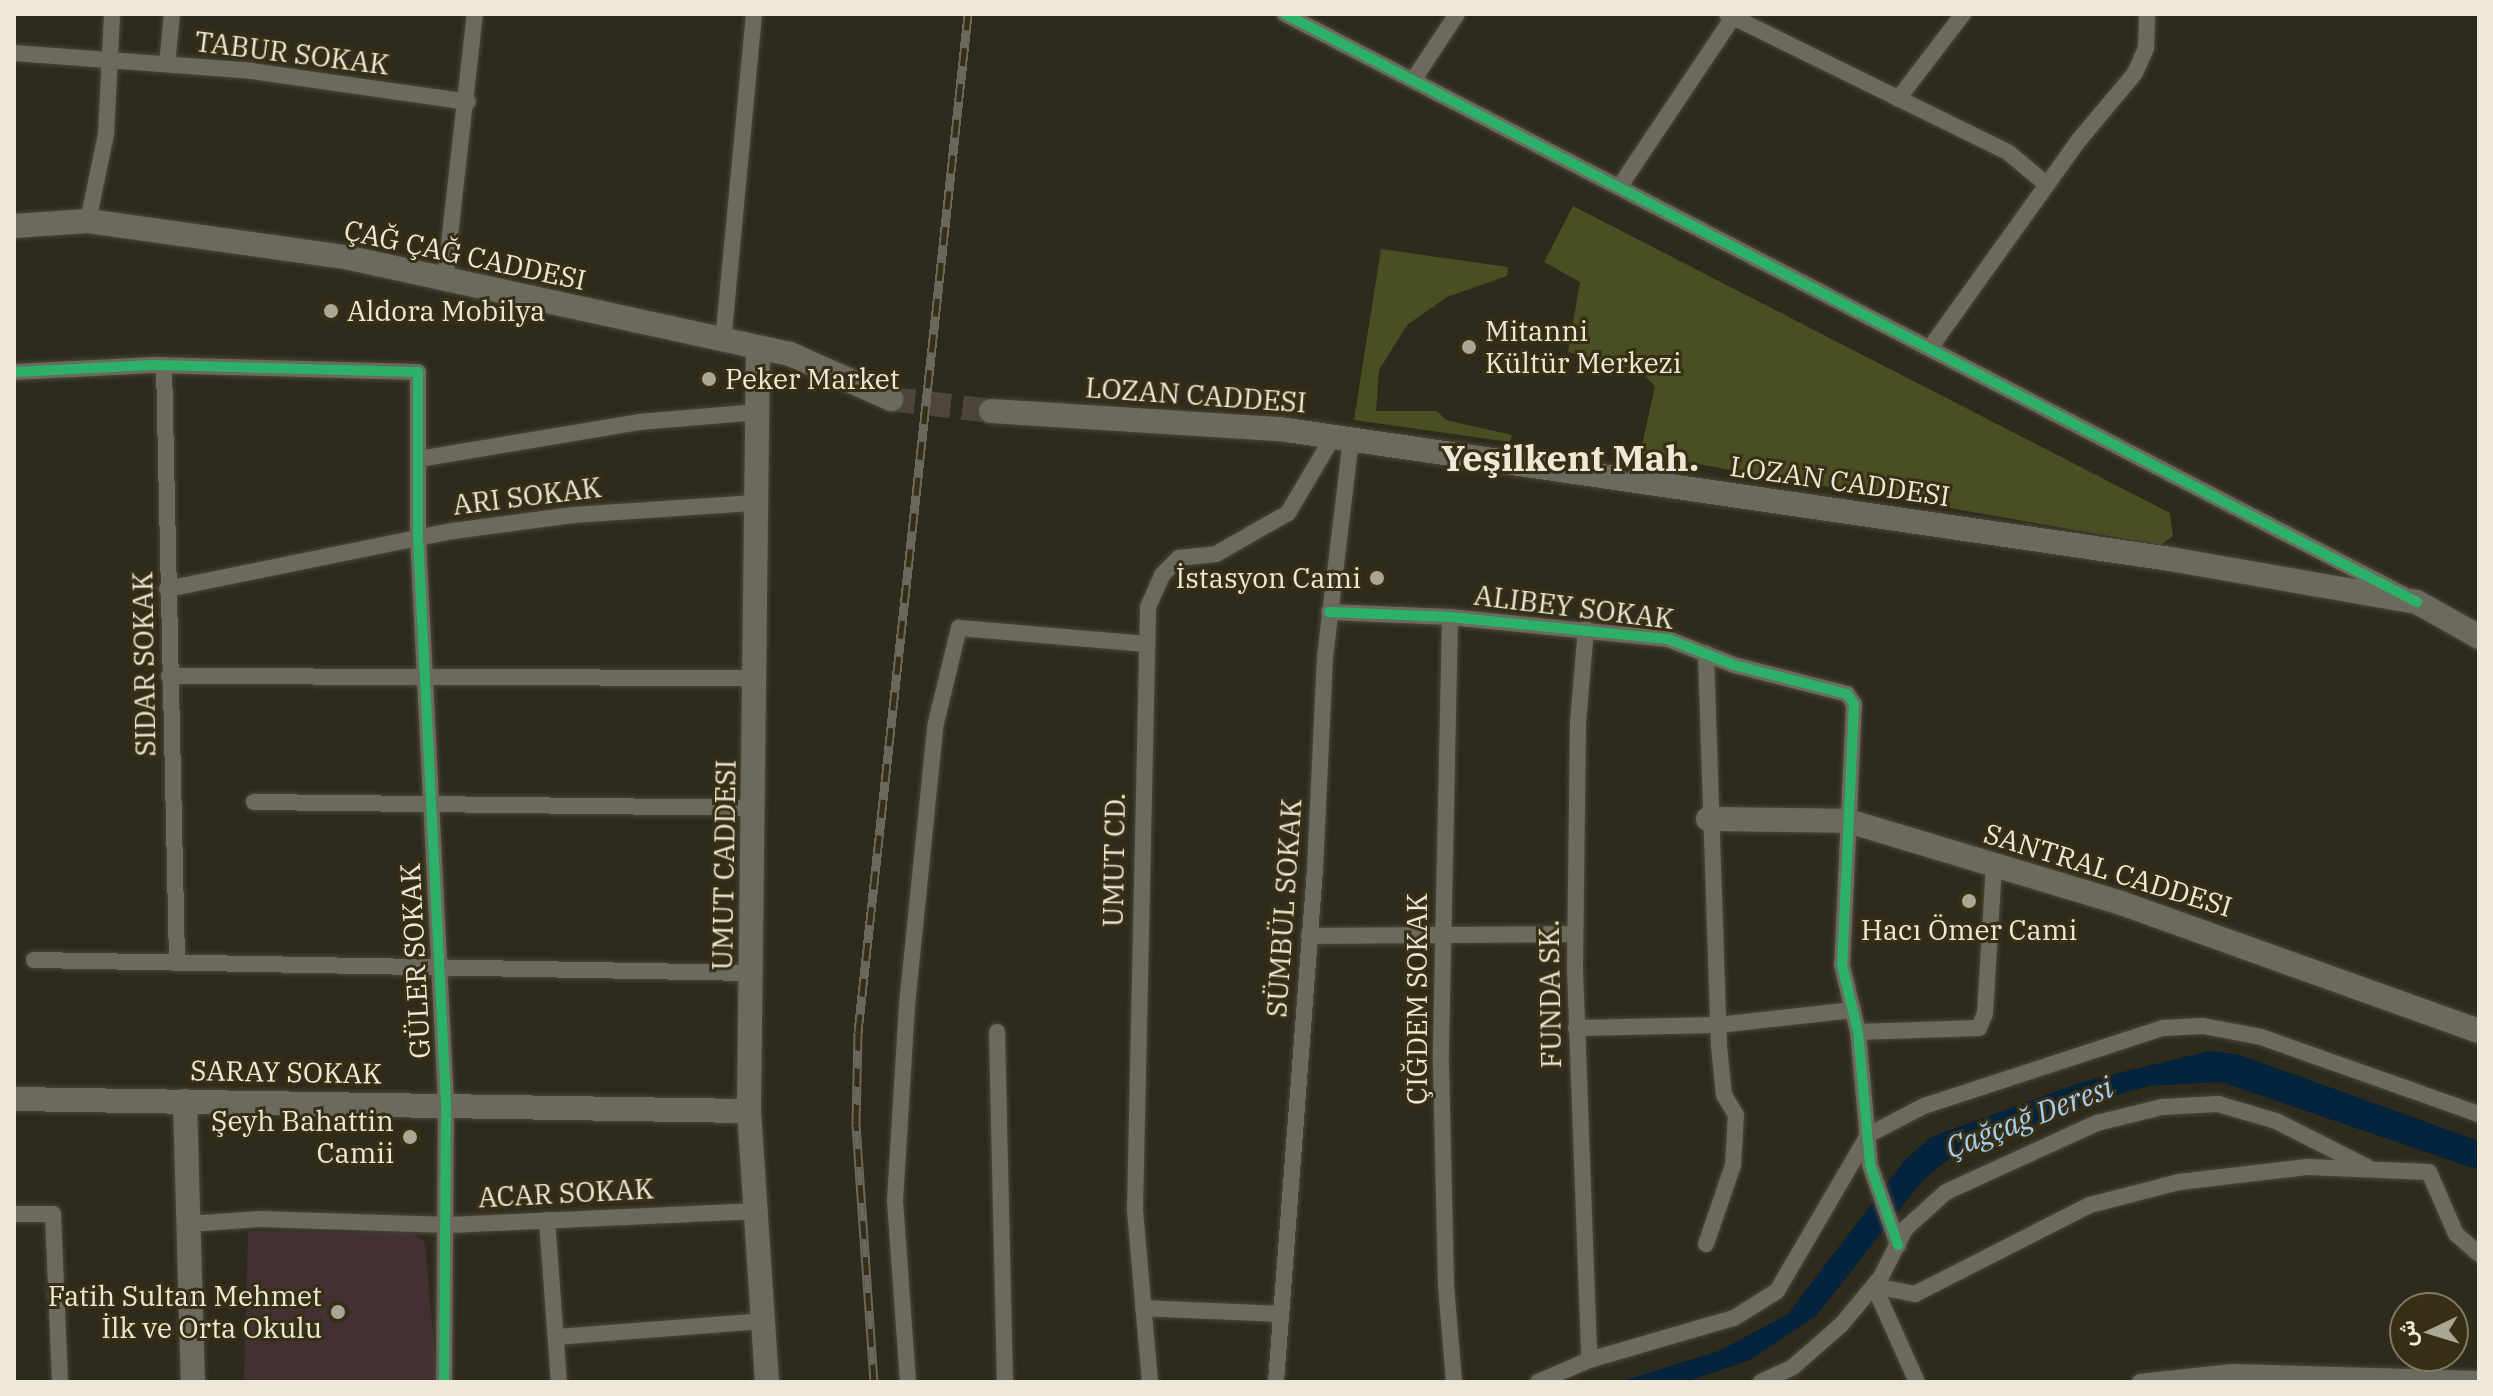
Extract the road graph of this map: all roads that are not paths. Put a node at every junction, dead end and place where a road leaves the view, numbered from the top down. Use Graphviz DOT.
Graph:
graph roads {
  1 [pos="112,14"];
  2 [pos="172,14"];
  3 [pos="475,14"];
  4 [pos="754,14"];
  5 [pos="1285,14"];
  6 [pos="1457,14"];
  7 [pos="1963,14"];
  8 [pos="2147,14"];
  9 [pos="1731,15"];
  10 [pos="14,53"];
  11 [pos="112,59"];
  12 [pos="167,64"];
  13 [pos="1414,79"];
  14 [pos="1898,99"];
  15 [pos="468,102"];
  16 [pos="2046,184"];
  17 [pos="1620,186"];
  18 [pos="88,221"];
  19 [pos="14,226"];
  20 [pos="445,280"];
  21 [pos="723,342"];
  22 [pos="758,348"];
  23 [pos="1930,348"];
  24 [pos="164,365"];
  25 [pos="14,372"];
  26 [pos="891,399"];
  27 [pos="991,411"];
  28 [pos="759,412"];
  29 [pos="1342,438"];
  30 [pos="419,459"];
  31 [pos="756,503"];
  32 [pos="418,538"];
  33 [pos="167,589"];
  34 [pos="2417,602"];
  35 [pos="1329,612"];
  36 [pos="1450,617"];
  37 [pos="1586,629"];
  38 [pos="2479,637"];
  39 [pos="1144,644"];
  40 [pos="1706,653"];
  41 [pos="426,675"];
  42 [pos="169,676"];
  43 [pos="756,678"];
  44 [pos="254,802"];
  45 [pos="432,806"];
  46 [pos="756,808"];
  47 [pos="1708,819"];
  48 [pos="1848,821"];
  49 [pos="1994,866"];
  50 [pos="1575,934"];
  51 [pos="1309,936"];
  52 [pos="1443,937"];
  53 [pos="34,960"];
  54 [pos="177,963"];
  55 [pos="439,968"];
  56 [pos="752,973"];
  57 [pos="1853,1010"];
  58 [pos="1718,1025"];
  59 [pos="1576,1028"];
  60 [pos="2479,1031"];
  61 [pos="997,1032"];
  62 [pos="1858,1032"];
  63 [pos="14,1099"];
  64 [pos="185,1101"];
  65 [pos="446,1103"];
  66 [pos="749,1111"];
  67 [pos="2479,1114"];
  68 [pos="1868,1135"];
  69 [pos="2373,1170"];
  70 [pos="754,1211"];
  71 [pos="14,1214"];
  72 [pos="547,1220"];
  73 [pos="189,1224"];
  74 [pos="449,1225"];
  75 [pos="1706,1244"];
  76 [pos="1898,1245"];
  77 [pos="2479,1254"];
  78 [pos="1874,1286"];
  79 [pos="1143,1308"];
  80 [pos="1280,1314"];
  81 [pos="764,1321"];
  82 [pos="556,1337"];
  83 [pos="1589,1360"];
  84 [pos="2479,1379"];
  85 [pos="60,1382"];
  86 [pos="193,1382"];
  87 [pos="444,1382"];
  88 [pos="559,1382"];
  89 [pos="767,1382"];
  90 [pos="908,1382"];
  91 [pos="1005,1382"];
  92 [pos="1150,1382"];
  93 [pos="1276,1382"];
  94 [pos="1454,1382"];
  95 [pos="1538,1382"];
  96 [pos="1761,1382"];
  97 [pos="1917,1382"];
  98 [pos="2140,1382"];
  1 -- 11 [label="street"];
  2 -- 12 [label="street"];
  3 -- 15 [label="street"];
  4 -- 21 [label="street"];
  5 -- 13 [label="street"];
  6 -- 13 [label="street"];
  7 -- 14 [label="street"];
  8 -- 16 [label="street"];
  9 -- 14 [label="street"];
  9 -- 17 [label="street"];
  10 -- 11 [label="street, TABUR SOKAK"];
  11 -- 12 [label="street, TABUR SOKAK"];
  11 -- 18 [label="street"];
  12 -- 15 [label="street, TABUR SOKAK"];
  13 -- 17 [label="street"];
  14 -- 16 [label="street"];
  15 -- 20 [label="street"];
  16 -- 23 [label="street"];
  17 -- 23 [label="street"];
  18 -- 19 [label="street, ÇAĞ ÇAĞ CADDESI"];
  18 -- 20 [label="street, ÇAĞ ÇAĞ CADDESI"];
  20 -- 21 [label="street, ÇAĞ ÇAĞ CADDESI"];
  21 -- 22 [label="street, ÇAĞ ÇAĞ CADDESI"];
  22 -- 26 [label="street, ÇAĞ ÇAĞ CADDESI"];
  22 -- 28 [label="street, UMUT CADDESI"];
  23 -- 34 [label="street"];
  24 -- 25 [label="street"];
  24 -- 30 [label="street, GÜLER SOKAK"];
  24 -- 33 [label="street, SIDAR SOKAK"];
  27 -- 29 [label="street, LOZAN CADDESI"];
  28 -- 30 [label="street"];
  28 -- 31 [label="street, UMUT CADDESI"];
  29 -- 34 [label="street, LOZAN CADDESI"];
  29 -- 35 [label="street, SÜMBÜL SOKAK"];
  29 -- 39 [label="street, UMUT CD."];
  30 -- 32 [label="street, GÜLER SOKAK"];
  31 -- 32 [label="street"];
  31 -- 43 [label="street, UMUT CADDESI"];
  32 -- 33 [label="street"];
  32 -- 41 [label="street, GÜLER SOKAK"];
  33 -- 42 [label="street, SIDAR SOKAK"];
  34 -- 38 [label="street, LOZAN CADDESI"];
  35 -- 36 [label="street, ALIBEY SOKAK"];
  35 -- 51 [label="street, SÜMBÜL SOKAK"];
  36 -- 37 [label="street, ALIBEY SOKAK"];
  36 -- 52 [label="street, ÇIĞDEM SOKAK"];
  37 -- 40 [label="street, ALIBEY SOKAK"];
  37 -- 50 [label="street, FUNDA SK."];
  39 -- 79 [label="street, UMUT CD."];
  39 -- 90 [label="street"];
  40 -- 47 [label="street"];
  40 -- 48 [label="street, ALIBEY SOKAK"];
  41 -- 42 [label="street"];
  41 -- 43 [label="street"];
  41 -- 45 [label="street, GÜLER SOKAK"];
  42 -- 54 [label="street, SIDAR SOKAK"];
  43 -- 46 [label="street, UMUT CADDESI"];
  44 -- 45 [label="street"];
  45 -- 46 [label="street"];
  45 -- 55 [label="street, GÜLER SOKAK"];
  46 -- 56 [label="street, UMUT CADDESI"];
  47 -- 48 [label="street, SANTRAL CADDESI"];
  47 -- 58 [label="street"];
  48 -- 49 [label="street, SANTRAL CADDESI"];
  48 -- 57 [label="street, ALIBEY SOKAK"];
  49 -- 60 [label="street, SANTRAL CADDESI"];
  49 -- 62 [label="street"];
  50 -- 52 [label="street"];
  50 -- 59 [label="street, FUNDA SK."];
  51 -- 52 [label="street"];
  51 -- 80 [label="street, SÜMBÜL SOKAK"];
  52 -- 94 [label="street, ÇIĞDEM SOKAK"];
  53 -- 54 [label="street"];
  54 -- 55 [label="street"];
  55 -- 56 [label="street"];
  55 -- 65 [label="street, GÜLER SOKAK"];
  56 -- 66 [label="street, UMUT CADDESI"];
  57 -- 58 [label="street"];
  57 -- 62 [label="street, ALIBEY SOKAK"];
  58 -- 59 [label="street"];
  58 -- 75 [label="street"];
  59 -- 83 [label="street, FUNDA SK."];
  61 -- 91 [label="street"];
  62 -- 68 [label="street, ALIBEY SOKAK"];
  63 -- 64 [label="street, SARAY SOKAK"];
  64 -- 65 [label="street, SARAY SOKAK"];
  64 -- 73 [label="street"];
  65 -- 66 [label="street, SARAY SOKAK"];
  65 -- 74 [label="street, GÜLER SOKAK"];
  66 -- 70 [label="street, UMUT CADDESI"];
  67 -- 68 [label="street"];
  68 -- 76 [label="street, ALIBEY SOKAK"];
  68 -- 83 [label="street"];
  69 -- 76 [label="street"];
  69 -- 77 [label="street"];
  69 -- 78 [label="street"];
  70 -- 72 [label="street, ACAR SOKAK"];
  70 -- 81 [label="street, UMUT CADDESI"];
  71 -- 85 [label="street"];
  72 -- 74 [label="street, ACAR SOKAK"];
  72 -- 82 [label="street"];
  73 -- 74 [label="street, ACAR SOKAK"];
  73 -- 86 [label="street"];
  74 -- 87 [label="street, GÜLER SOKAK"];
  76 -- 78 [label="street"];
  78 -- 96 [label="street"];
  78 -- 97 [label="street"];
  79 -- 80 [label="street"];
  79 -- 92 [label="street, UMUT CD."];
  80 -- 93 [label="street, SÜMBÜL SOKAK"];
  81 -- 82 [label="street"];
  81 -- 89 [label="street, UMUT CADDESI"];
  82 -- 88 [label="street"];
  83 -- 95 [label="street"];
  84 -- 98 [label="street"];
}
